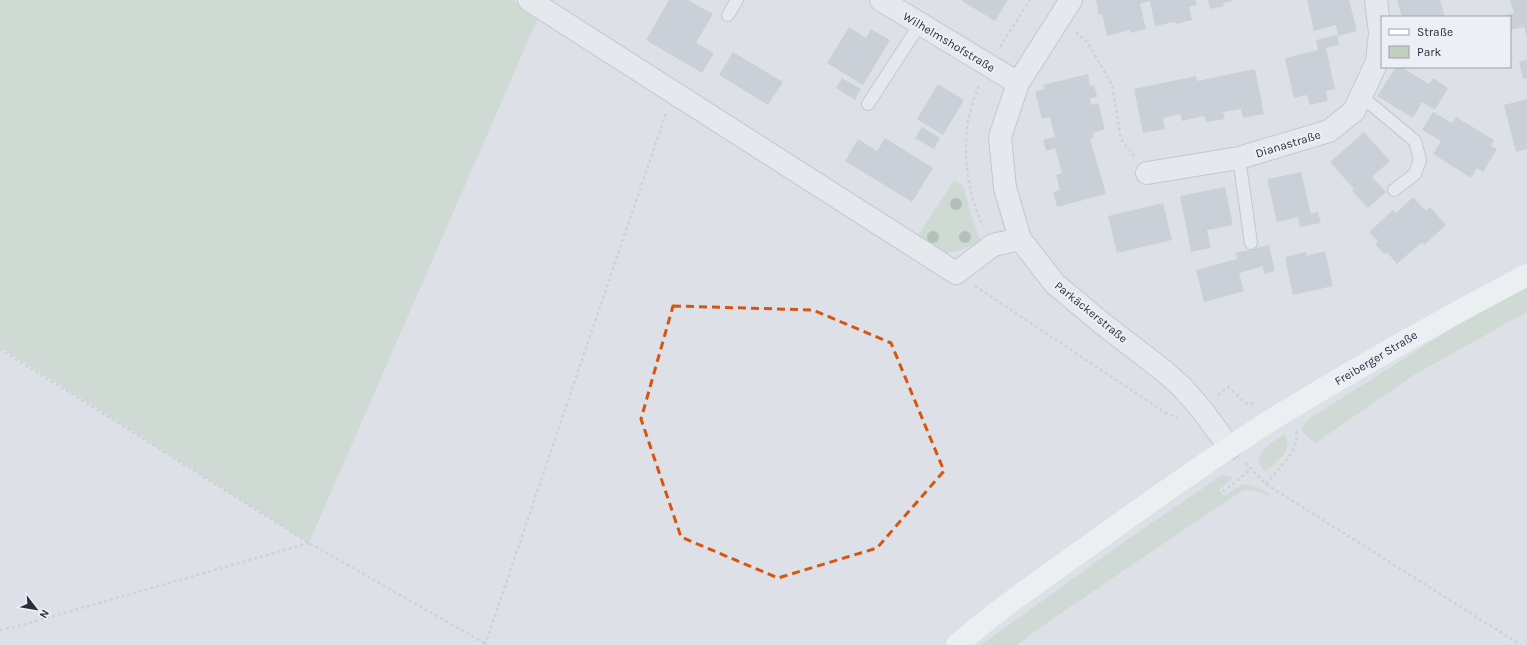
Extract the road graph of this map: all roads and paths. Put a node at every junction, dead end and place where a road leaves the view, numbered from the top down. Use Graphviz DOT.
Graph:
graph roads {
  1 [pos="529,0"];
  2 [pos="738,0"];
  3 [pos="881,0"];
  4 [pos="1071,0"];
  5 [pos="1376,0"];
  6 [pos="728,15"];
  7 [pos="1058,18"];
  8 [pos="920,24"];
  9 [pos="1018,82"];
  10 [pos="672,93"];
  11 [pos="1361,96"];
  12 [pos="868,104"];
  13 [pos="1239,158"];
  14 [pos="1147,173"];
  15 [pos="1394,190"];
  16 [pos="1020,239"];
  17 [pos="1251,243"];
  18 [pos="956,273"];
  19 [pos="1527,275"];
  20 [pos="0,349"];
  21 [pos="1166,413"];
  22 [pos="1230,448"];
  23 [pos="1251,469"];
  24 [pos="1223,492"];
  25 [pos="309,543"];
  26 [pos="0,630"];
  27 [pos="485,645"];
  28 [pos="958,645"];
  29 [pos="1521,645"];
  1 -- 10 [label="street"];
  2 -- 6 [label="lane"];
  3 -- 8 [label="street, Wilhelmshofstraße"];
  4 -- 7 [label="street, Parkäckerstraße"];
  5 -- 11 [label="street, Dianastraße"];
  7 -- 9 [label="street, Parkäckerstraße"];
  7 -- 14 [label="path"];
  8 -- 9 [label="street, Wilhelmshofstraße"];
  8 -- 12 [label="lane"];
  9 -- 16 [label="street, Parkäckerstraße"];
  10 -- 18 [label="street"];
  10 -- 27 [label="path"];
  11 -- 13 [label="street, Dianastraße"];
  11 -- 15 [label="lane"];
  13 -- 14 [label="street, Dianastraße"];
  13 -- 17 [label="lane"];
  16 -- 18 [label="street"];
  16 -- 22 [label="street, Parkäckerstraße"];
  18 -- 21 [label="path"];
  19 -- 22 [label="main road, Freiberger Straße"];
  20 -- 25 [label="path"];
  22 -- 23 [label="path"];
  22 -- 28 [label="main road, Freiberger Straße"];
  23 -- 24 [label="path"];
  23 -- 29 [label="path"];
  25 -- 26 [label="path"];
  25 -- 27 [label="path"];
}
